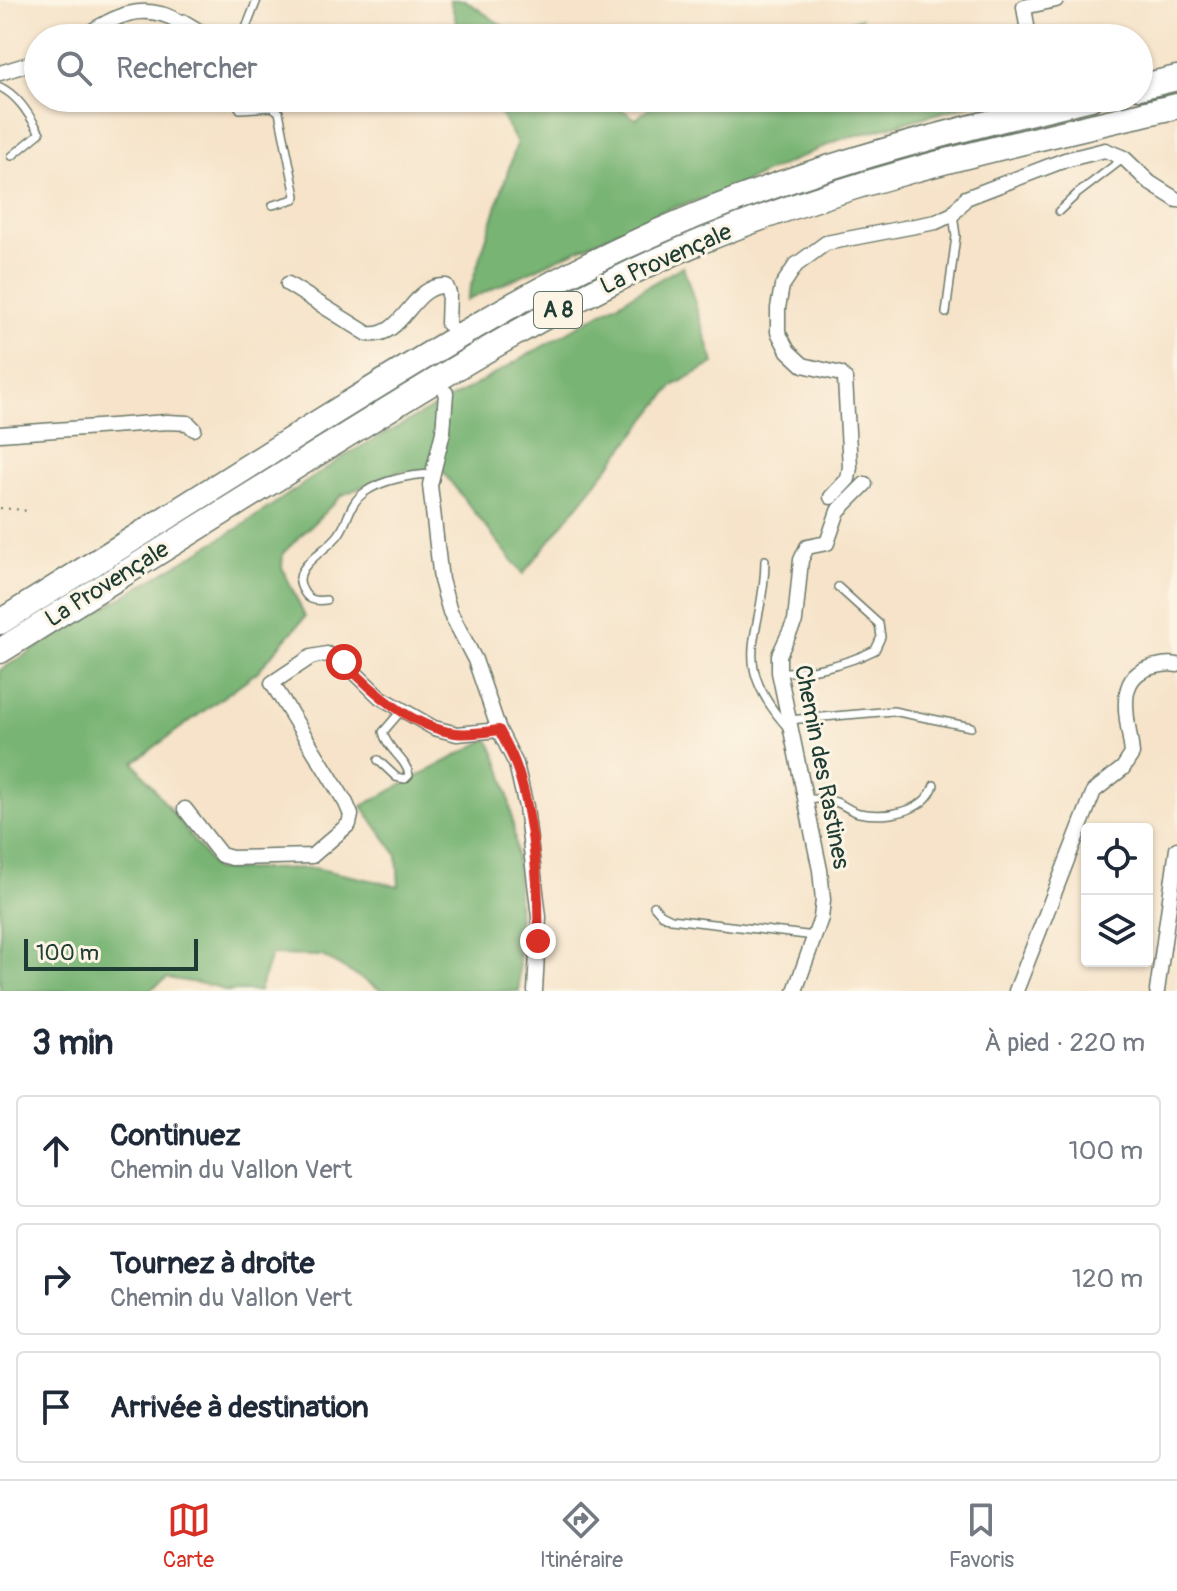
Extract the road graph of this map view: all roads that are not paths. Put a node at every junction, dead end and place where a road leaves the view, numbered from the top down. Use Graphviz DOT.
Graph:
graph roads {
  1 [pos="257,0"];
  2 [pos="1056,0"];
  3 [pos="170,16"];
  4 [pos="109,24"];
  5 [pos="181,24"];
  6 [pos="197,24"];
  7 [pos="248,24"];
  8 [pos="1027,24"];
  9 [pos="24,65"];
  10 [pos="0,73"];
  11 [pos="1177,78"];
  12 [pos="1153,84"];
  13 [pos="0,87"];
  14 [pos="1177,106"];
  15 [pos="24,108"];
  16 [pos="27,112"];
  17 [pos="279,112"];
  18 [pos="1033,112"];
  19 [pos="1151,112"];
  20 [pos="1153,112"];
  21 [pos="12,156"];
  22 [pos="1124,158"];
  23 [pos="1177,200"];
  24 [pos="273,205"];
  25 [pos="1059,211"];
  26 [pos="953,214"];
  27 [pos="288,284"];
  28 [pos="946,313"];
  29 [pos="448,324"];
  30 [pos="446,393"];
  31 [pos="194,429"];
  32 [pos="0,434"];
  33 [pos="431,474"];
  34 [pos="865,484"];
  35 [pos="831,497"];
  36 [pos="765,560"];
  37 [pos="838,587"];
  38 [pos="326,600"];
  39 [pos="0,622"];
  40 [pos="0,651"];
  41 [pos="1177,665"];
  42 [pos="779,672"];
  43 [pos="402,710"];
  44 [pos="788,720"];
  45 [pos="971,727"];
  46 [pos="499,730"];
  47 [pos="793,735"];
  48 [pos="378,760"];
  49 [pos="934,785"];
  50 [pos="803,799"];
  51 [pos="185,809"];
  52 [pos="1177,849"];
  53 [pos="654,906"];
  54 [pos="815,936"];
  55 [pos="535,991"];
  56 [pos="795,991"];
  57 [pos="1016,991"];
  58 [pos="1157,991"];
  1 -- 7 [label="lane"];
  2 -- 8 [label="street"];
  3 -- 4 [label="street"];
  3 -- 5 [label="street"];
  3 -- 6 [label="lane"];
  9 -- 10 [label="street"];
  11 -- 12 [label="highway"];
  13 -- 15 [label="lane"];
  14 -- 20 [label="highway, La Provençale / A 8"];
  16 -- 21 [label="lane"];
  17 -- 24 [label="lane"];
  18 -- 39 [label="highway, La Provençale / A 8"];
  19 -- 40 [label="highway, La Provençale / A 8"];
  22 -- 23 [label="street"];
  22 -- 25 [label="lane"];
  22 -- 26 [label="street"];
  26 -- 28 [label="lane"];
  26 -- 35 [label="street"];
  27 -- 29 [label="street"];
  30 -- 33 [label="street"];
  31 -- 32 [label="street"];
  33 -- 38 [label="lane"];
  33 -- 46 [label="street"];
  34 -- 42 [label="street, Chemin des Rastines"];
  36 -- 47 [label="lane"];
  37 -- 42 [label="lane"];
  41 -- 57 [label="street"];
  42 -- 44 [label="street, Chemin des Rastines"];
  43 -- 46 [label="street"];
  43 -- 48 [label="lane"];
  43 -- 51 [label="street"];
  44 -- 45 [label="lane"];
  44 -- 47 [label="street, Chemin des Rastines"];
  46 -- 55 [label="street"];
  47 -- 50 [label="street, Chemin des Rastines"];
  49 -- 50 [label="lane"];
  50 -- 54 [label="street, Chemin des Rastines"];
  52 -- 58 [label="street"];
  53 -- 54 [label="lane"];
  54 -- 56 [label="street, Chemin des Rastines"];
}
